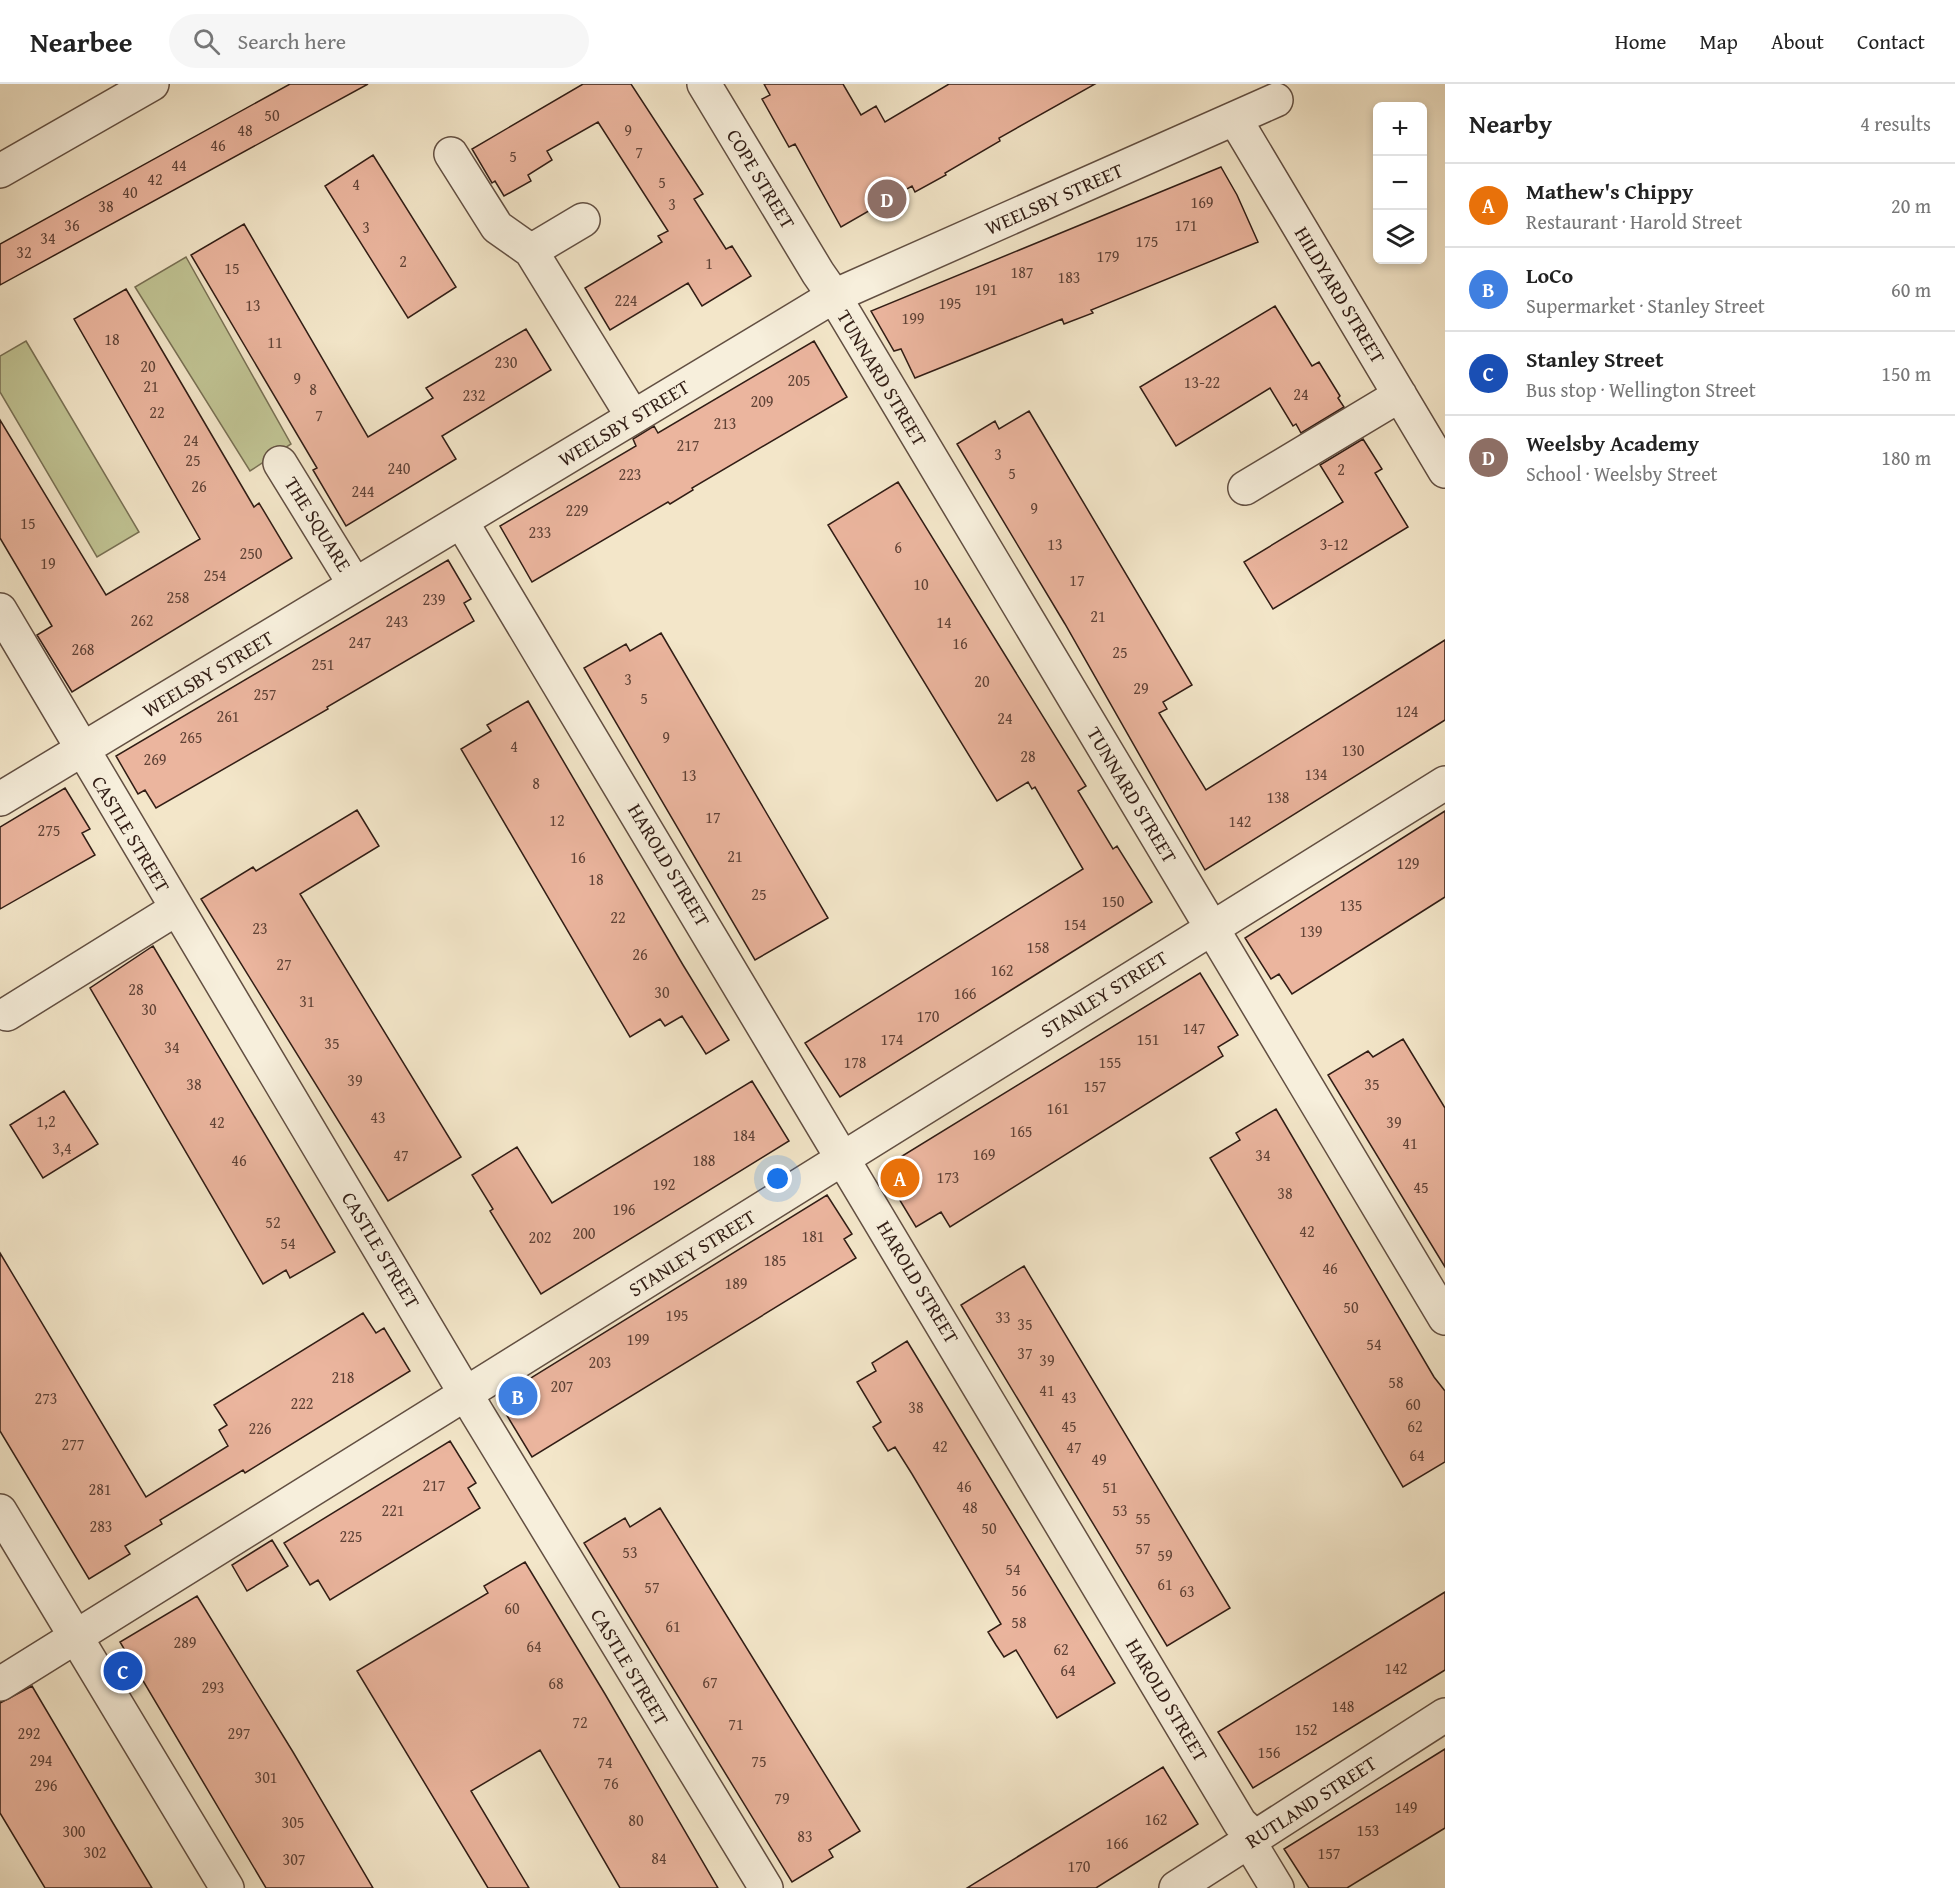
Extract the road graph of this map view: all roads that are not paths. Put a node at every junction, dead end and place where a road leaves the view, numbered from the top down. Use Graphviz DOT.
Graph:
graph roads {
  1 [pos="152,84"];
  2 [pos="704,84"];
  3 [pos="1275,100"];
  4 [pos="1235,119"];
  5 [pos="451,154"];
  6 [pos="0,171"];
  7 [pos="583,220"];
  8 [pos="531,251"];
  9 [pos="826,284"];
  10 [pos="1400,395"];
  11 [pos="633,417"];
  12 [pos="280,463"];
  13 [pos="1445,471"];
  14 [pos="1245,488"];
  15 [pos="461,521"];
  16 [pos="355,585"];
  17 [pos="0,610"];
  18 [pos="82,750"];
  19 [pos="1445,783"];
  20 [pos="0,799"];
  21 [pos="176,909"];
  22 [pos="1212,926"];
  23 [pos="7,1014"];
  24 [pos="844,1157"];
  25 [pos="1445,1318"];
  26 [pos="467,1395"];
  27 [pos="0,1511"];
  28 [pos="76,1638"];
  29 [pos="0,1684"];
  30 [pos="1445,1715"];
  31 [pos="1256,1838"];
  32 [pos="226,1888"];
  33 [pos="766,1888"];
  34 [pos="1176,1888"];
  35 [pos="1277,1888"];
  1 -- 6 [label="street"];
  2 -- 9 [label="street, COPE STREET"];
  3 -- 4 [label="street, WEELSBY STREET"];
  4 -- 9 [label="street, WEELSBY STREET"];
  4 -- 10 [label="street, HILDYARD STREET"];
  5 -- 8 [label="street"];
  7 -- 8 [label="street"];
  8 -- 11 [label="street"];
  9 -- 11 [label="street, WEELSBY STREET"];
  9 -- 22 [label="street, TUNNARD STREET"];
  10 -- 13 [label="street, HILDYARD STREET"];
  10 -- 14 [label="street"];
  11 -- 15 [label="street, WEELSBY STREET"];
  12 -- 16 [label="street, THE SQUARE"];
  15 -- 16 [label="street, WEELSBY STREET"];
  15 -- 24 [label="street, HAROLD STREET"];
  16 -- 18 [label="street, WEELSBY STREET"];
  17 -- 18 [label="street, CASTLE STREET"];
  18 -- 20 [label="street, WEELSBY STREET"];
  18 -- 21 [label="street, CASTLE STREET"];
  19 -- 22 [label="street, STANLEY STREET"];
  21 -- 23 [label="street"];
  21 -- 26 [label="street, CASTLE STREET"];
  22 -- 24 [label="street, STANLEY STREET"];
  22 -- 25 [label="street, TUNNARD STREET"];
  24 -- 26 [label="street, STANLEY STREET"];
  24 -- 31 [label="street, HAROLD STREET"];
  26 -- 28 [label="street, STANLEY STREET"];
  26 -- 33 [label="street, CASTLE STREET"];
  27 -- 28 [label="street"];
  28 -- 29 [label="street, STANLEY STREET"];
  28 -- 32 [label="street"];
  30 -- 31 [label="street, RUTLAND STREET"];
  31 -- 34 [label="street, RUTLAND STREET"];
  31 -- 35 [label="street, HAROLD STREET"];
}
